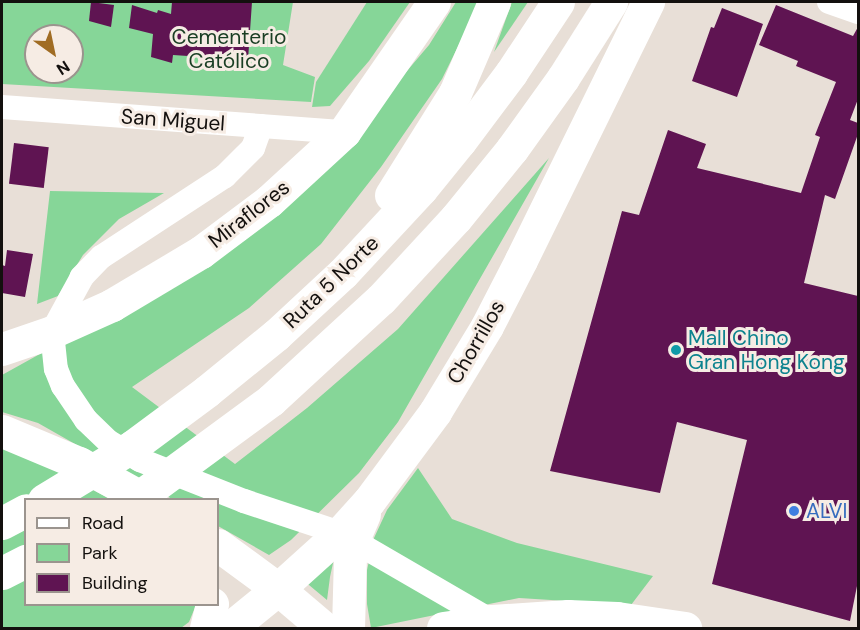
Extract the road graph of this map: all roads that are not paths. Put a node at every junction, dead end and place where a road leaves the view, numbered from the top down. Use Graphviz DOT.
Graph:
graph roads {
  1 [pos="434,2"];
  2 [pos="494,2"];
  3 [pos="558,2"];
  4 [pos="611,2"];
  5 [pos="648,2"];
  6 [pos="829,2"];
  7 [pos="858,12"];
  8 [pos="2,107"];
  9 [pos="261,126"];
  10 [pos="344,132"];
  11 [pos="343,273"];
  12 [pos="52,332"];
  13 [pos="7,350"];
  14 [pos="8,438"];
  15 [pos="47,498"];
  16 [pos="138,498"];
  17 [pos="142,498"];
  18 [pos="24,511"];
  19 [pos="2,523"];
  20 [pos="346,536"];
  21 [pos="219,547"];
  22 [pos="24,562"];
  23 [pos="2,573"];
  24 [pos="278,590"];
  25 [pos="212,606"];
  26 [pos="489,625"];
  27 [pos="206,628"];
  28 [pos="230,628"];
  29 [pos="324,628"];
  30 [pos="348,628"];
  31 [pos="443,628"];
  32 [pos="685,628"];
  1 -- 10 [label="main road, Miraflores"];
  2 -- 11 [label="main road"];
  3 -- 11 [label="main road, Ruta 5 Norte"];
  4 -- 16 [label="main road"];
  5 -- 20 [label="main road, Chorrillos"];
  6 -- 7 [label="street"];
  8 -- 9 [label="street, San Miguel"];
  9 -- 10 [label="street, San Miguel"];
  9 -- 12 [label="street"];
  10 -- 12 [label="main road, Miraflores"];
  11 -- 15 [label="main road, Ruta 5 Norte"];
  12 -- 13 [label="main road, Miraflores"];
  12 -- 20 [label="street"];
  14 -- 17 [label="main road"];
  18 -- 19 [label="main road"];
  20 -- 24 [label="main road"];
  20 -- 26 [label="street"];
  20 -- 30 [label="main road"];
  21 -- 24 [label="main road"];
  22 -- 23 [label="main road"];
  24 -- 28 [label="main road"];
  24 -- 29 [label="main road"];
  25 -- 27 [label="main road"];
  26 -- 31 [label="main road"];
  26 -- 32 [label="main road"];
}
